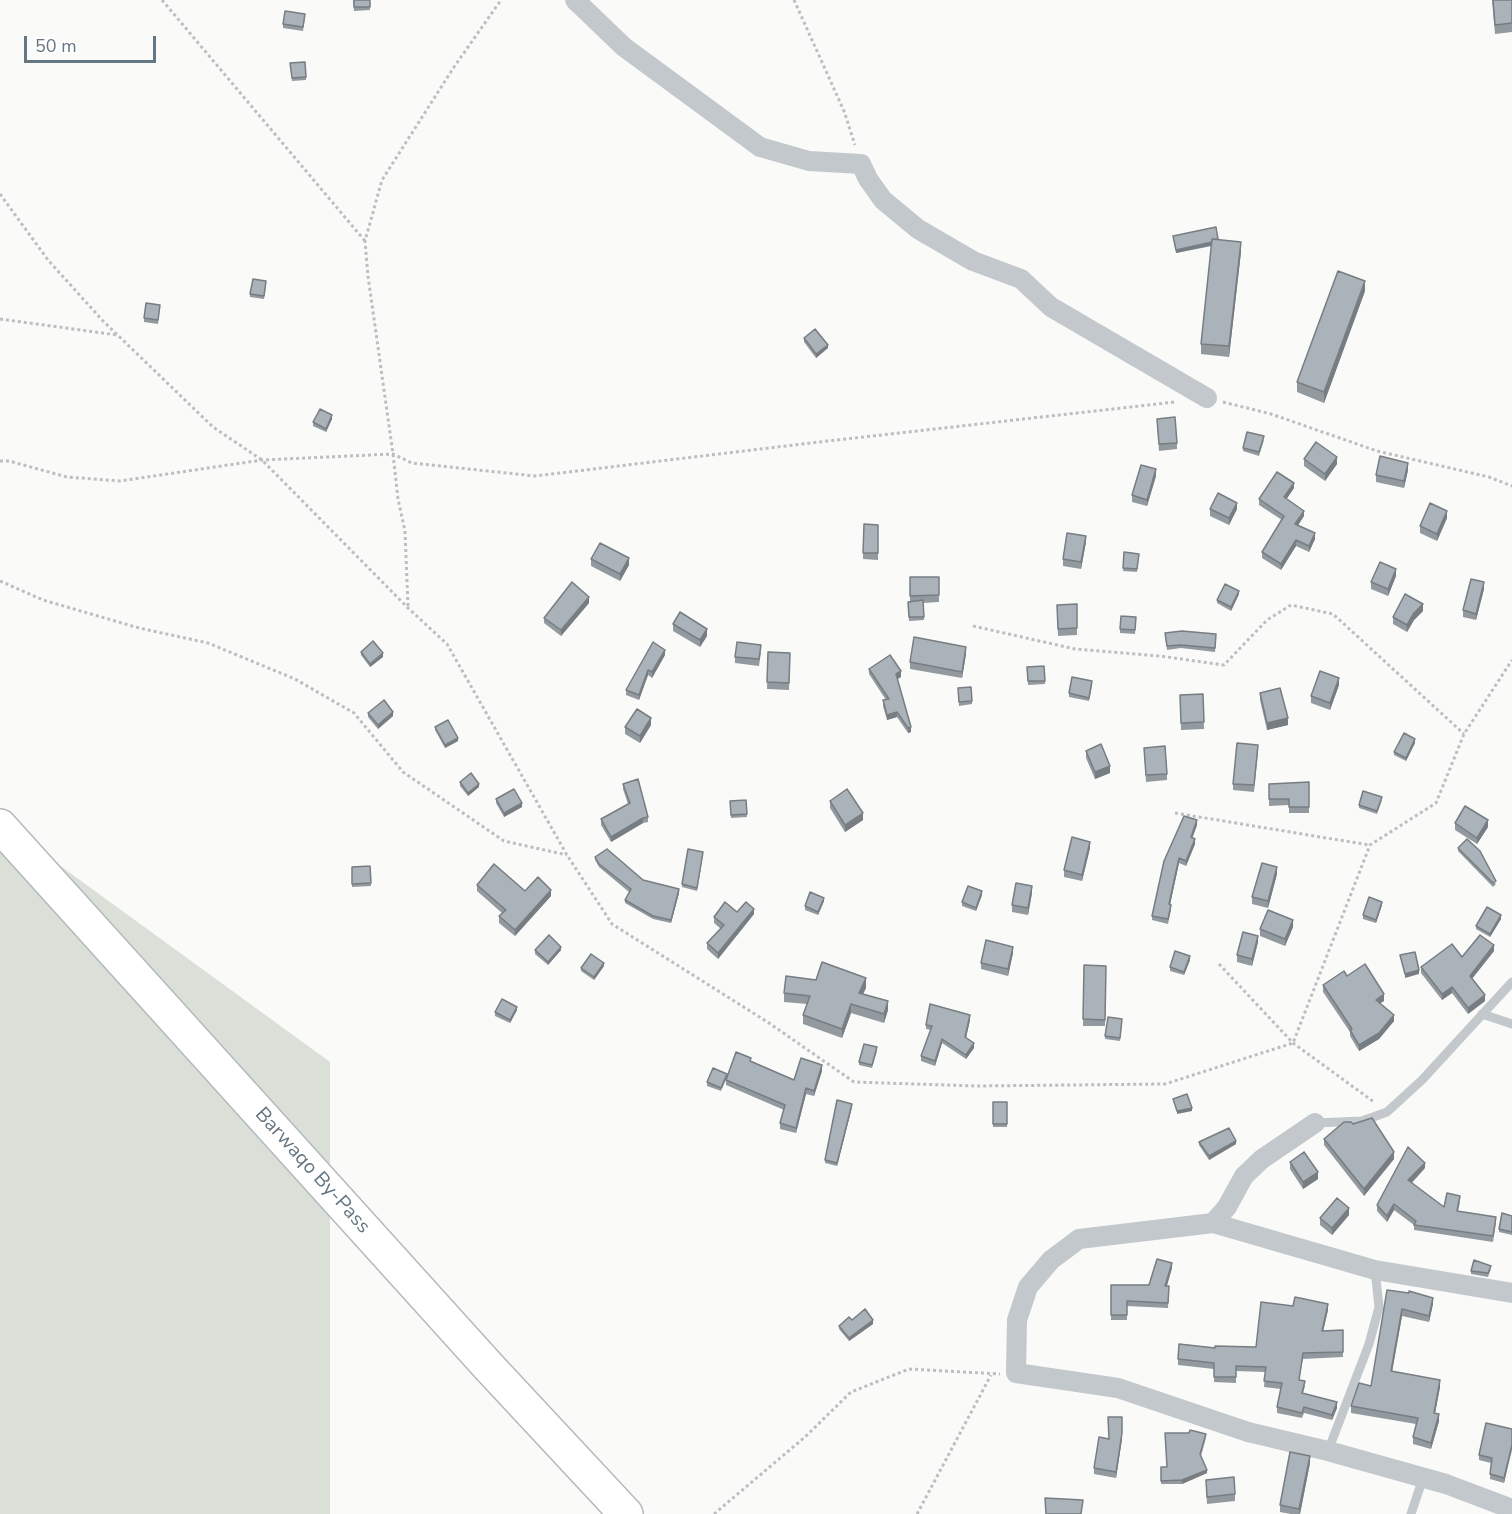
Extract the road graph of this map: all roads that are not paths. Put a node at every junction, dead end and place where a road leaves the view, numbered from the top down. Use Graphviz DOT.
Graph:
graph roads {
  1 [pos="575,0"];
  2 [pos="1208,398"];
  3 [pos="0,826"];
  4 [pos="1512,982"];
  5 [pos="1482,1014"];
  6 [pos="1512,1024"];
  7 [pos="1315,1123"];
  8 [pos="1213,1223"];
  9 [pos="1375,1270"];
  10 [pos="1512,1293"];
  11 [pos="1328,1451"];
  12 [pos="1423,1479"];
  13 [pos="1512,1509"];
  14 [pos="626,1514"];
  15 [pos="1411,1514"];
  1 -- 2 [label="street"];
  3 -- 14 [label="highway, Barwaqo By-Pass"];
  4 -- 5 [label="lane"];
  5 -- 6 [label="lane"];
  5 -- 7 [label="lane"];
  7 -- 8 [label="street"];
  8 -- 9 [label="street"];
  8 -- 11 [label="street"];
  9 -- 10 [label="street"];
  9 -- 11 [label="lane"];
  11 -- 12 [label="street"];
  12 -- 13 [label="street"];
  12 -- 15 [label="lane"];
}
